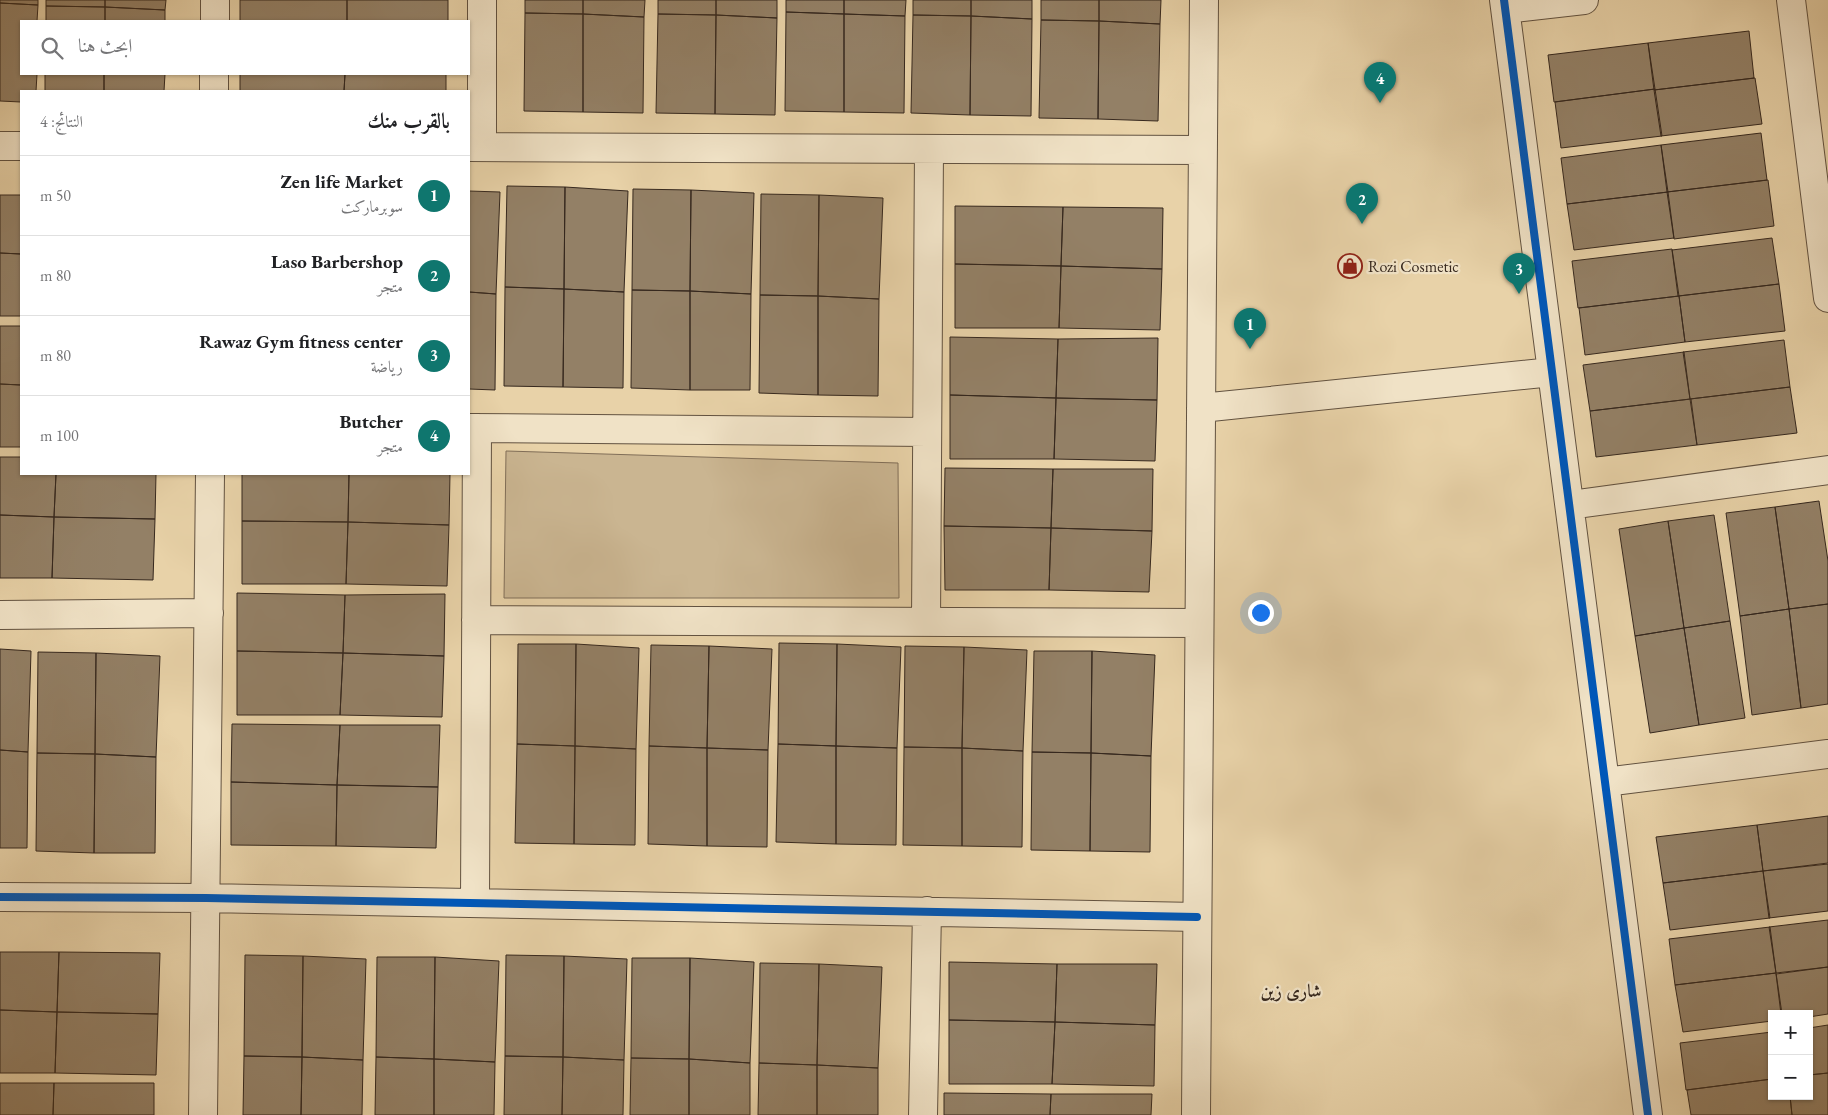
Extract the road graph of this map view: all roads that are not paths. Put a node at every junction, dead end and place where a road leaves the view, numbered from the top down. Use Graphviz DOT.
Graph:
graph roads {
  1 [pos="215,0"];
  2 [pos="482,0"];
  3 [pos="1204,0"];
  4 [pos="1584,0"];
  5 [pos="1791,0"];
  6 [pos="1505,5"];
  7 [pos="215,20"];
  8 [pos="214,75"];
  9 [pos="214,90"];
  10 [pos="0,146"];
  11 [pos="20,146"];
  12 [pos="475,147"];
  13 [pos="929,149"];
  14 [pos="1203,150"];
  15 [pos="1825,254"];
  16 [pos="1828,298"];
  17 [pos="1552,372"];
  18 [pos="1201,408"];
  19 [pos="473,428"];
  20 [pos="927,432"];
  21 [pos="1828,470"];
  22 [pos="210,475"];
  23 [pos="1570,505"];
  24 [pos="209,613"];
  25 [pos="0,615"];
  26 [pos="476,620"];
  27 [pos="926,622"];
  28 [pos="1200,623"];
  29 [pos="1828,754"];
  30 [pos="1605,782"];
  31 [pos="0,897"];
  32 [pos="206,898"];
  33 [pos="475,903"];
  34 [pos="927,911"];
  35 [pos="1197,917"];
  36 [pos="204,1115"];
  37 [pos="923,1115"];
  38 [pos="1196,1115"];
  39 [pos="1648,1115"];
  1 -- 7 [label="street"];
  2 -- 12 [label="street"];
  3 -- 14 [label="street"];
  4 -- 6 [label="street"];
  5 -- 15 [label="street"];
  6 -- 17 [label="street"];
  8 -- 9 [label="street"];
  10 -- 11 [label="street"];
  12 -- 13 [label="street"];
  13 -- 14 [label="street"];
  13 -- 20 [label="street"];
  14 -- 18 [label="street"];
  15 -- 16 [label="street"];
  17 -- 18 [label="street"];
  17 -- 23 [label="street"];
  18 -- 28 [label="street"];
  19 -- 20 [label="street"];
  19 -- 26 [label="street"];
  20 -- 27 [label="street"];
  21 -- 23 [label="street"];
  22 -- 24 [label="street"];
  23 -- 30 [label="street"];
  24 -- 25 [label="street"];
  24 -- 32 [label="street"];
  26 -- 27 [label="street"];
  26 -- 33 [label="street"];
  27 -- 28 [label="street"];
  28 -- 35 [label="street"];
  29 -- 30 [label="street"];
  30 -- 39 [label="street"];
  31 -- 32 [label="street"];
  32 -- 33 [label="street"];
  32 -- 36 [label="street"];
  33 -- 34 [label="street"];
  34 -- 35 [label="street"];
  34 -- 37 [label="street"];
  35 -- 38 [label="street"];
}
